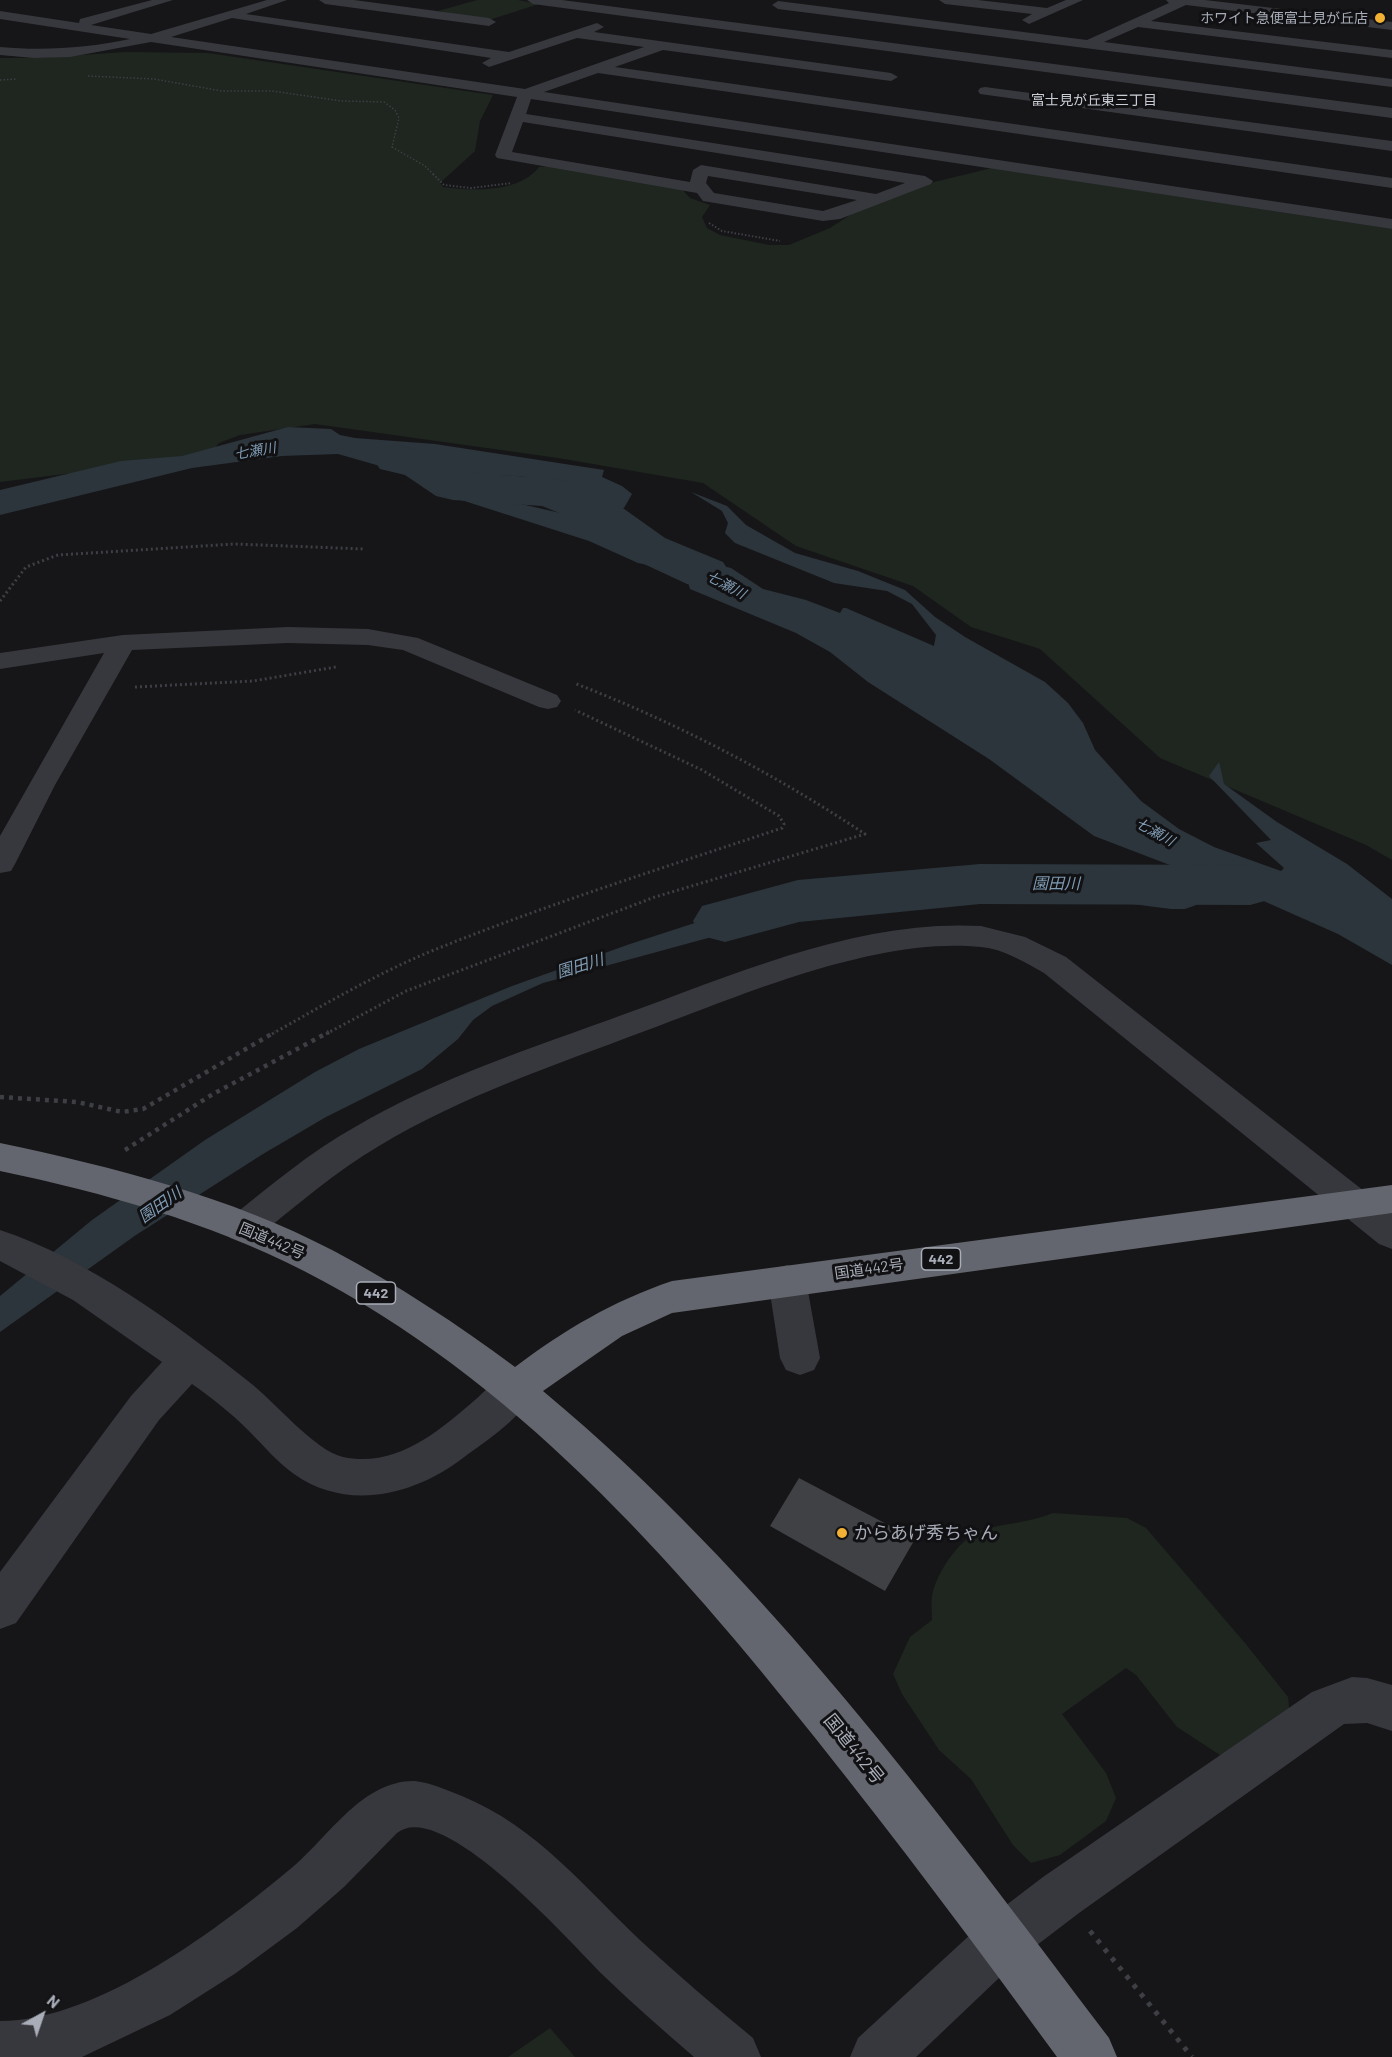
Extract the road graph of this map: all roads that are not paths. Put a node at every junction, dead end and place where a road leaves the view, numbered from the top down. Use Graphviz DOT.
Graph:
graph roads {
  1 [pos="114,0"];
  2 [pos="167,0"];
  3 [pos="281,0"];
  4 [pos="325,0"];
  5 [pos="533,0"];
  6 [pos="792,0"];
  7 [pos="945,0"];
  8 [pos="1077,0"];
  9 [pos="1181,0"];
  10 [pos="457,3"];
  11 [pos="553,3"];
  12 [pos="668,3"];
  13 [pos="148,5"];
  14 [pos="767,9"];
  15 [pos="521,12"];
  16 [pos="1047,12"];
  17 [pos="423,13"];
  18 [pos="637,14"];
  19 [pos="0,15"];
  20 [pos="225,15"];
  21 [pos="1136,23"];
  22 [pos="722,25"];
  23 [pos="70,26"];
  24 [pos="1392,28"];
  25 [pos="999,33"];
  26 [pos="576,34"];
  27 [pos="147,37"];
  28 [pos="1192,43"];
  29 [pos="422,44"];
  30 [pos="1089,44"];
  31 [pos="661,46"];
  32 [pos="1355,50"];
  33 [pos="0,51"];
  34 [pos="1261,52"];
  35 [pos="947,54"];
  36 [pos="1392,54"];
  37 [pos="1064,55"];
  38 [pos="509,56"];
  39 [pos="1180,56"];
  40 [pos="1251,65"];
  41 [pos="1039,66"];
  42 [pos="597,69"];
  43 [pos="1313,73"];
  44 [pos="891,78"];
  45 [pos="436,80"];
  46 [pos="1392,83"];
  47 [pos="1292,84"];
  48 [pos="526,94"];
  49 [pos="1268,97"];
  50 [pos="831,103"];
  51 [pos="956,104"];
  52 [pos="1392,115"];
  53 [pos="517,117"];
  54 [pos="927,117"];
  55 [pos="906,126"];
  56 [pos="885,135"];
  57 [pos="1353,141"];
  58 [pos="864,145"];
  59 [pos="1392,146"];
  60 [pos="709,147"];
  61 [pos="990,164"];
  62 [pos="701,170"];
  63 [pos="1304,170"];
  64 [pos="925,181"];
  65 [pos="1286,181"];
  66 [pos="1392,183"];
  67 [pos="702,189"];
  68 [pos="1268,192"];
  69 [pos="873,198"];
  70 [pos="1250,202"];
  71 [pos="1392,224"];
  72 [pos="123,643"];
  73 [pos="0,661"];
  74 [pos="548,701"];
  75 [pos="0,864"];
  76 [pos="0,1157"];
  77 [pos="1392,1199"];
  78 [pos="1354,1204"];
  79 [pos="233,1224"];
  80 [pos="1392,1234"];
  81 [pos="1392,1250"];
  82 [pos="3,1251"];
  83 [pos="787,1280"];
  84 [pos="800,1358"];
  85 [pos="189,1360"];
  86 [pos="515,1390"];
  87 [pos="0,1608"];
  88 [pos="1392,1708"];
  89 [pos="1002,1940"];
  90 [pos="0,2048"];
  91 [pos="734,2057"];
  92 [pos="877,2057"];
  93 [pos="1090,2057"];
  1 -- 13 [label="street"];
  2 -- 13 [label="street"];
  3 -- 20 [label="street"];
  4 -- 17 [label="street"];
  5 -- 11 [label="street"];
  6 -- 14 [label="street"];
  7 -- 16 [label="street"];
  8 -- 16 [label="street"];
  9 -- 21 [label="street"];
  9 -- 24 [label="street"];
  10 -- 17 [label="street"];
  11 -- 15 [label="street"];
  11 -- 18 [label="street"];
  12 -- 18 [label="street"];
  13 -- 23 [label="street"];
  14 -- 22 [label="street"];
  14 -- 25 [label="street"];
  16 -- 25 [label="street"];
  17 -- 29 [label="street"];
  18 -- 22 [label="street"];
  18 -- 26 [label="street"];
  19 -- 23 [label="street"];
  20 -- 27 [label="street"];
  20 -- 29 [label="street"];
  21 -- 30 [label="street"];
  21 -- 32 [label="street"];
  22 -- 35 [label="street"];
  23 -- 27 [label="street"];
  24 -- 32 [label="street"];
  25 -- 30 [label="street"];
  26 -- 31 [label="street"];
  26 -- 38 [label="street"];
  27 -- 33 [label="street"];
  27 -- 45 [label="street"];
  28 -- 39 [label="street"];
  29 -- 38 [label="street"];
  30 -- 37 [label="street"];
  30 -- 39 [label="street"];
  31 -- 42 [label="street"];
  31 -- 44 [label="street"];
  32 -- 36 [label="street"];
  32 -- 43 [label="street"];
  34 -- 40 [label="street"];
  35 -- 41 [label="street"];
  35 -- 44 [label="street"];
  37 -- 41 [label="street"];
  37 -- 47 [label="street"];
  38 -- 45 [label="street"];
  39 -- 40 [label="street"];
  40 -- 43 [label="street"];
  41 -- 49 [label="street"];
  41 -- 57 [label="street"];
  42 -- 48 [label="street"];
  42 -- 50 [label="street"];
  43 -- 46 [label="street"];
  43 -- 47 [label="street"];
  44 -- 50 [label="street"];
  45 -- 48 [label="street"];
  47 -- 49 [label="street"];
  48 -- 53 [label="street"];
  48 -- 58 [label="street"];
  49 -- 52 [label="street"];
  50 -- 54 [label="street"];
  51 -- 54 [label="street"];
  52 -- 57 [label="street"];
  53 -- 60 [label="street"];
  53 -- 67 [label="street"];
  54 -- 55 [label="street"];
  54 -- 63 [label="street"];
  56 -- 58 [label="street"];
  57 -- 59 [label="street"];
  57 -- 63 [label="street"];
  58 -- 61 [label="street"];
  60 -- 62 [label="street"];
  60 -- 64 [label="street"];
  61 -- 64 [label="street"];
  61 -- 70 [label="street"];
  62 -- 67 [label="street"];
  62 -- 69 [label="street"];
  63 -- 65 [label="street"];
  63 -- 66 [label="street"];
  64 -- 69 [label="street"];
  67 -- 69 [label="street"];
  68 -- 70 [label="street"];
  70 -- 71 [label="street"];
  72 -- 73 [label="street"];
  72 -- 74 [label="street"];
  72 -- 75 [label="street"];
  76 -- 79 [label="highway, 国道442号 / 442"];
  77 -- 78 [label="highway, 国道442号 / 442"];
  78 -- 79 [label="street"];
  78 -- 80 [label="street"];
  78 -- 81 [label="street"];
  78 -- 83 [label="highway, 国道442号 / 442"];
  79 -- 86 [label="highway, 国道442号 / 442"];
  82 -- 85 [label="street"];
  83 -- 84 [label="street"];
  83 -- 86 [label="highway, 国道442号 / 442"];
  85 -- 86 [label="street"];
  85 -- 87 [label="street"];
  86 -- 89 [label="highway, 国道442号 / 442"];
  88 -- 89 [label="street"];
  89 -- 92 [label="street"];
  89 -- 93 [label="highway, 国道442号 / 442"];
  90 -- 91 [label="street"];
}
